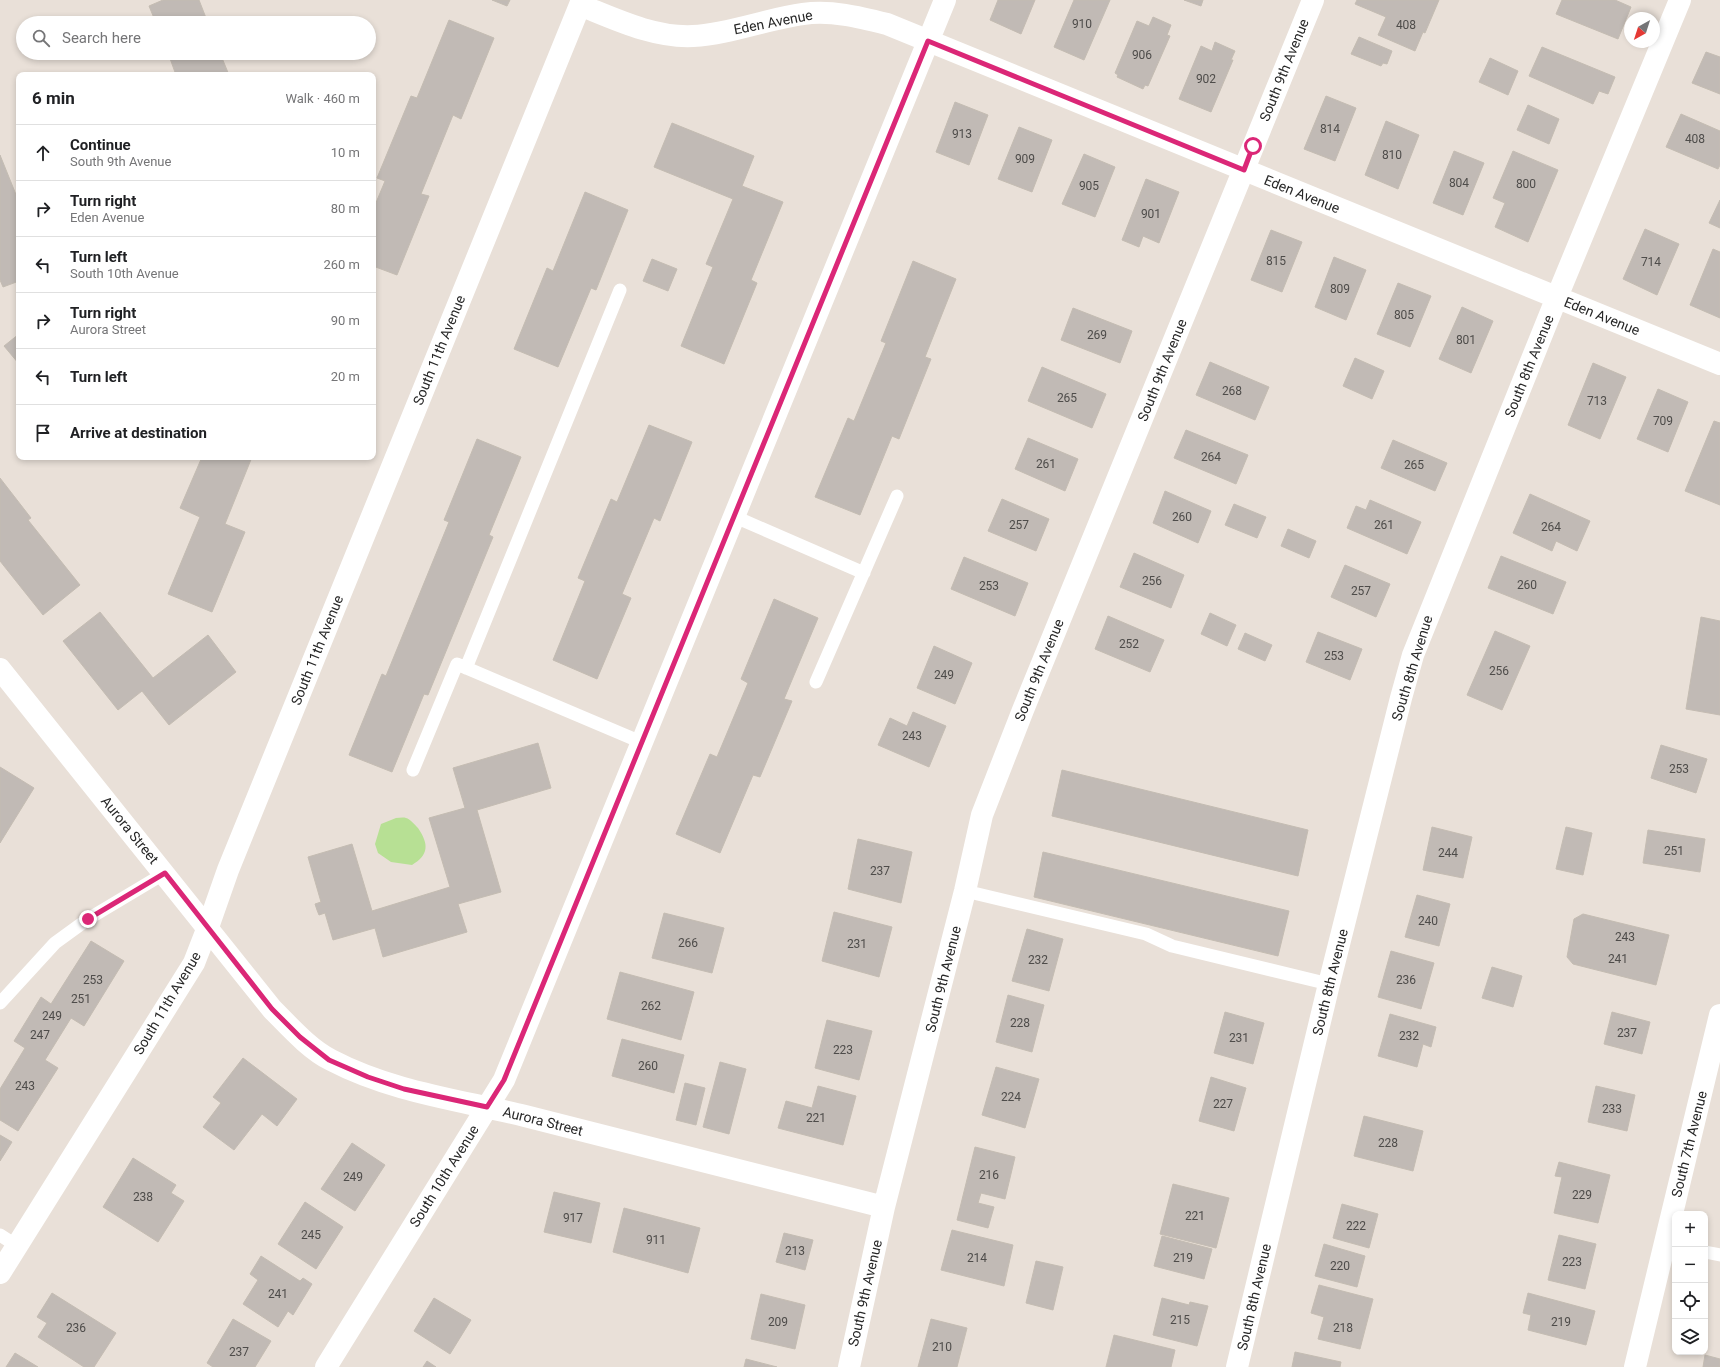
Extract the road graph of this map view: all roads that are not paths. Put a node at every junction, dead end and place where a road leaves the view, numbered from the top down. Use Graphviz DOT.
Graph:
graph roads {
  1 [pos="945,0"];
  2 [pos="1313,0"];
  3 [pos="1680,0"];
  4 [pos="581,2"];
  5 [pos="928,41"];
  6 [pos="1244,170"];
  7 [pos="620,290"];
  8 [pos="1557,297"];
  9 [pos="1720,364"];
  10 [pos="897,496"];
  11 [pos="734,516"];
  12 [pos="864,573"];
  13 [pos="466,668"];
  14 [pos="1,670"];
  15 [pos="816,682"];
  16 [pos="641,742"];
  17 [pos="413,770"];
  18 [pos="165,873"];
  19 [pos="965,891"];
  20 [pos="208,927"];
  21 [pos="1329,984"];
  22 [pos="0,1003"];
  23 [pos="1719,1024"];
  24 [pos="487,1107"];
  25 [pos="884,1207"];
  26 [pos="9,1240"];
  27 [pos="1670,1244"];
  28 [pos="1708,1253"];
  29 [pos="1720,1255"];
  30 [pos="0,1273"];
  31 [pos="326,1367"];
  32 [pos="849,1367"];
  33 [pos="1237,1367"];
  34 [pos="1635,1367"];
  1 -- 5 [label="street, South 10th Avenue"];
  2 -- 6 [label="street, South 9th Avenue"];
  3 -- 8 [label="street, South 8th Avenue"];
  4 -- 5 [label="street, Eden Avenue"];
  4 -- 20 [label="street, South 11th Avenue"];
  5 -- 6 [label="street, Eden Avenue"];
  5 -- 11 [label="street, South 10th Avenue"];
  6 -- 8 [label="street, Eden Avenue"];
  6 -- 19 [label="street, South 9th Avenue"];
  7 -- 13 [label="lane"];
  8 -- 9 [label="street, Eden Avenue"];
  8 -- 21 [label="street, South 8th Avenue"];
  10 -- 12 [label="lane"];
  11 -- 12 [label="lane"];
  11 -- 16 [label="street, South 10th Avenue"];
  12 -- 15 [label="lane"];
  13 -- 16 [label="lane"];
  13 -- 17 [label="lane"];
  14 -- 18 [label="street, Aurora Street"];
  16 -- 24 [label="street, South 10th Avenue"];
  18 -- 20 [label="street, Aurora Street"];
  18 -- 22 [label="lane"];
  19 -- 21 [label="lane"];
  19 -- 25 [label="street, South 9th Avenue"];
  20 -- 24 [label="street, Aurora Street"];
  20 -- 26 [label="street, South 11th Avenue"];
  21 -- 33 [label="street, South 8th Avenue"];
  23 -- 27 [label="street, South 7th Avenue"];
  24 -- 25 [label="street, Aurora Street"];
  24 -- 31 [label="street, South 10th Avenue"];
  25 -- 32 [label="street, South 9th Avenue"];
  26 -- 30 [label="street, South 11th Avenue"];
  27 -- 34 [label="street, South 7th Avenue"];
  28 -- 29 [label="lane"];
}
